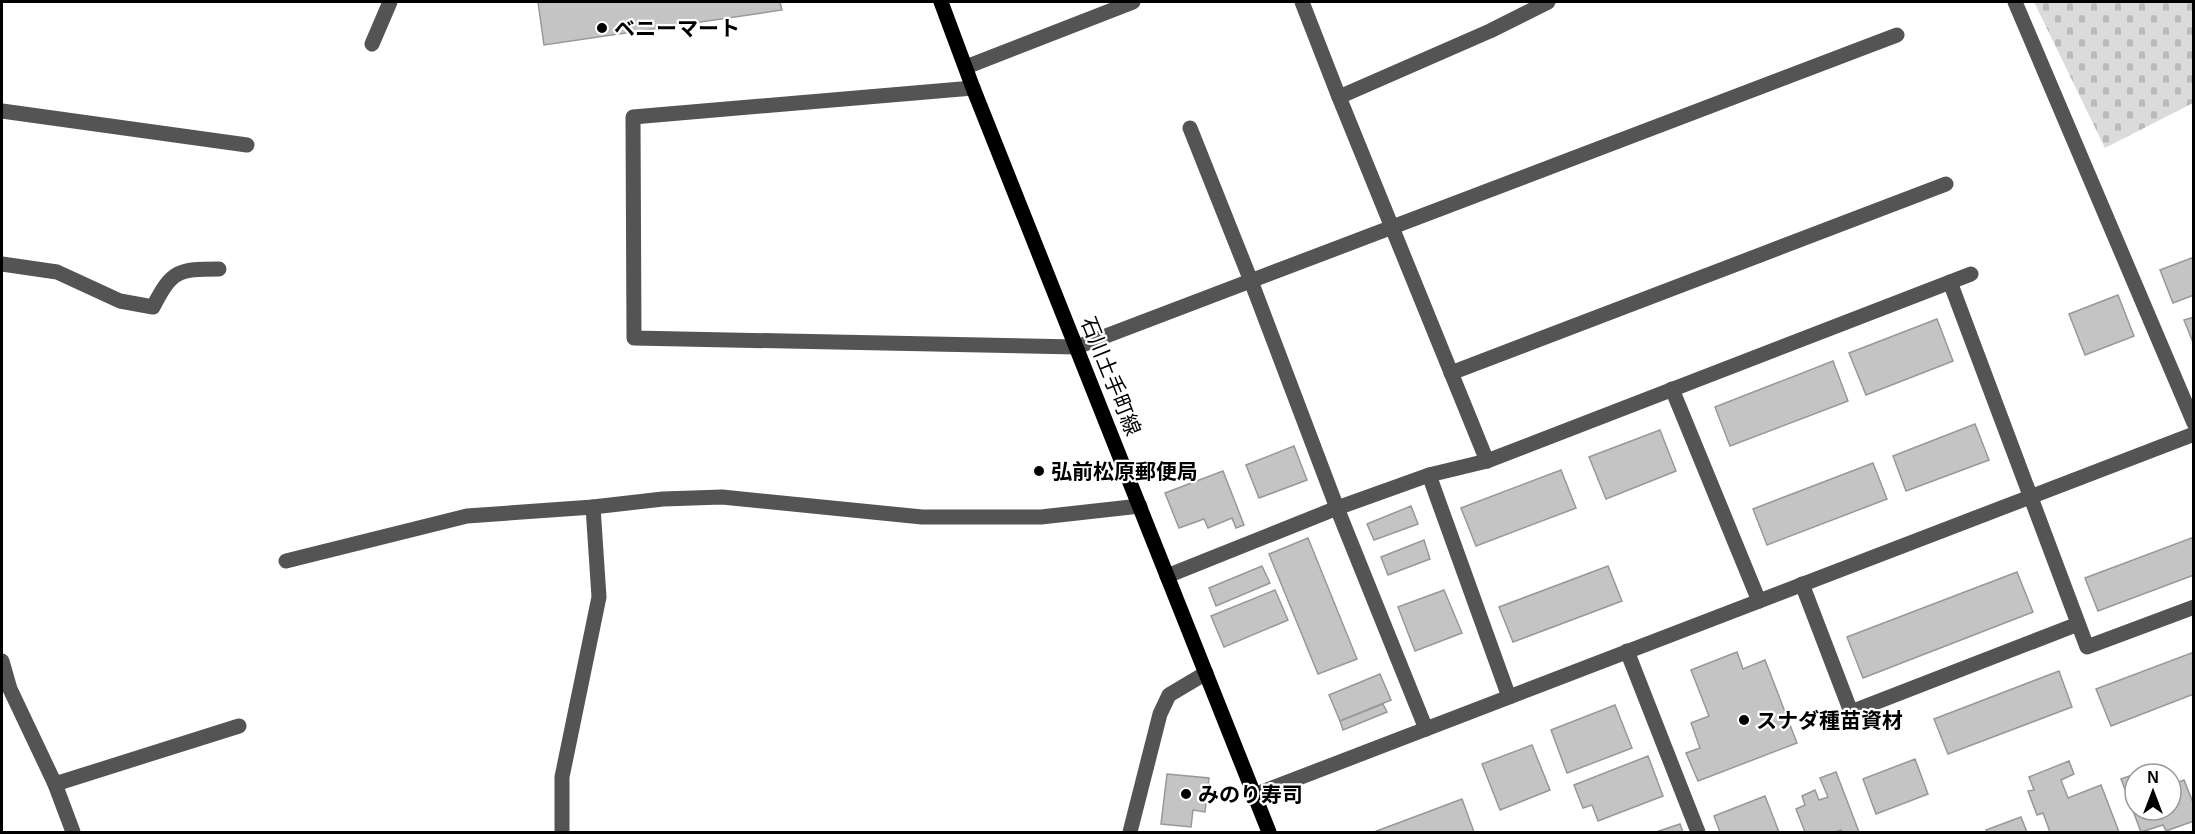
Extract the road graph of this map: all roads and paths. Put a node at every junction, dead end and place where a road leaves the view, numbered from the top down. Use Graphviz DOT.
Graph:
graph roads {
  1 [pos="390,2"];
  2 [pos="941,2"];
  3 [pos="1133,2"];
  4 [pos="1302,2"];
  5 [pos="1548,2"];
  6 [pos="2015,2"];
  7 [pos="1897,35"];
  8 [pos="372,44"];
  9 [pos="966,67"];
  10 [pos="973,88"];
  11 [pos="1339,97"];
  12 [pos="2,111"];
  13 [pos="1190,128"];
  14 [pos="247,145"];
  15 [pos="1946,184"];
  16 [pos="1391,226"];
  17 [pos="2,264"];
  18 [pos="219,269"];
  19 [pos="1971,274"];
  20 [pos="1251,281"];
  21 [pos="1950,282"];
  22 [pos="1077,346"];
  23 [pos="1451,373"];
  24 [pos="1672,389"];
  25 [pos="2193,423"];
  26 [pos="2193,434"];
  27 [pos="1486,461"];
  28 [pos="1429,475"];
  29 [pos="2030,496"];
  30 [pos="1140,506"];
  31 [pos="593,507"];
  32 [pos="1337,508"];
  33 [pos="286,561"];
  34 [pos="1167,576"];
  35 [pos="1802,584"];
  36 [pos="1759,601"];
  37 [pos="2193,607"];
  38 [pos="2078,624"];
  39 [pos="1627,651"];
  40 [pos="2,661"];
  41 [pos="1206,673"];
  42 [pos="1509,697"];
  43 [pos="239,726"];
  44 [pos="1426,729"];
  45 [pos="55,784"];
  46 [pos="1254,795"];
  47 [pos="73,832"];
  48 [pos="562,832"];
  49 [pos="1130,832"];
  50 [pos="1269,832"];
  51 [pos="1698,832"];
  1 -- 8 [label="street"];
  2 -- 9 [label="main road, 石川土手町線"];
  3 -- 9 [label="street"];
  4 -- 11 [label="street"];
  5 -- 11 [label="street"];
  6 -- 25 [label="street"];
  7 -- 16 [label="street"];
  9 -- 10 [label="main road, 石川土手町線"];
  10 -- 22 [label="main road, 石川土手町線"];
  10 -- 22 [label="street"];
  11 -- 16 [label="street"];
  12 -- 14 [label="street"];
  13 -- 20 [label="street"];
  15 -- 23 [label="street"];
  16 -- 20 [label="street"];
  16 -- 23 [label="street"];
  17 -- 18 [label="street"];
  19 -- 21 [label="street"];
  20 -- 22 [label="street"];
  20 -- 32 [label="street"];
  21 -- 24 [label="street"];
  21 -- 29 [label="street"];
  22 -- 30 [label="main road, 石川土手町線"];
  23 -- 27 [label="street"];
  24 -- 27 [label="street"];
  24 -- 36 [label="street"];
  26 -- 29 [label="street"];
  27 -- 28 [label="street"];
  28 -- 32 [label="street"];
  28 -- 42 [label="street"];
  29 -- 35 [label="street"];
  29 -- 38 [label="street"];
  30 -- 31 [label="street"];
  30 -- 34 [label="main road, 石川土手町線"];
  31 -- 33 [label="street"];
  31 -- 48 [label="street"];
  32 -- 34 [label="street"];
  32 -- 44 [label="street"];
  34 -- 41 [label="main road, 石川土手町線"];
  35 -- 36 [label="street"];
  35 -- 38 [label="street"];
  36 -- 39 [label="street"];
  37 -- 38 [label="street"];
  39 -- 42 [label="street"];
  39 -- 51 [label="street"];
  40 -- 45 [label="street"];
  41 -- 46 [label="main road, 石川土手町線"];
  41 -- 49 [label="street"];
  42 -- 44 [label="street"];
  43 -- 45 [label="street"];
  44 -- 46 [label="street"];
  45 -- 47 [label="street"];
  46 -- 50 [label="main road, 石川土手町線"];
}
